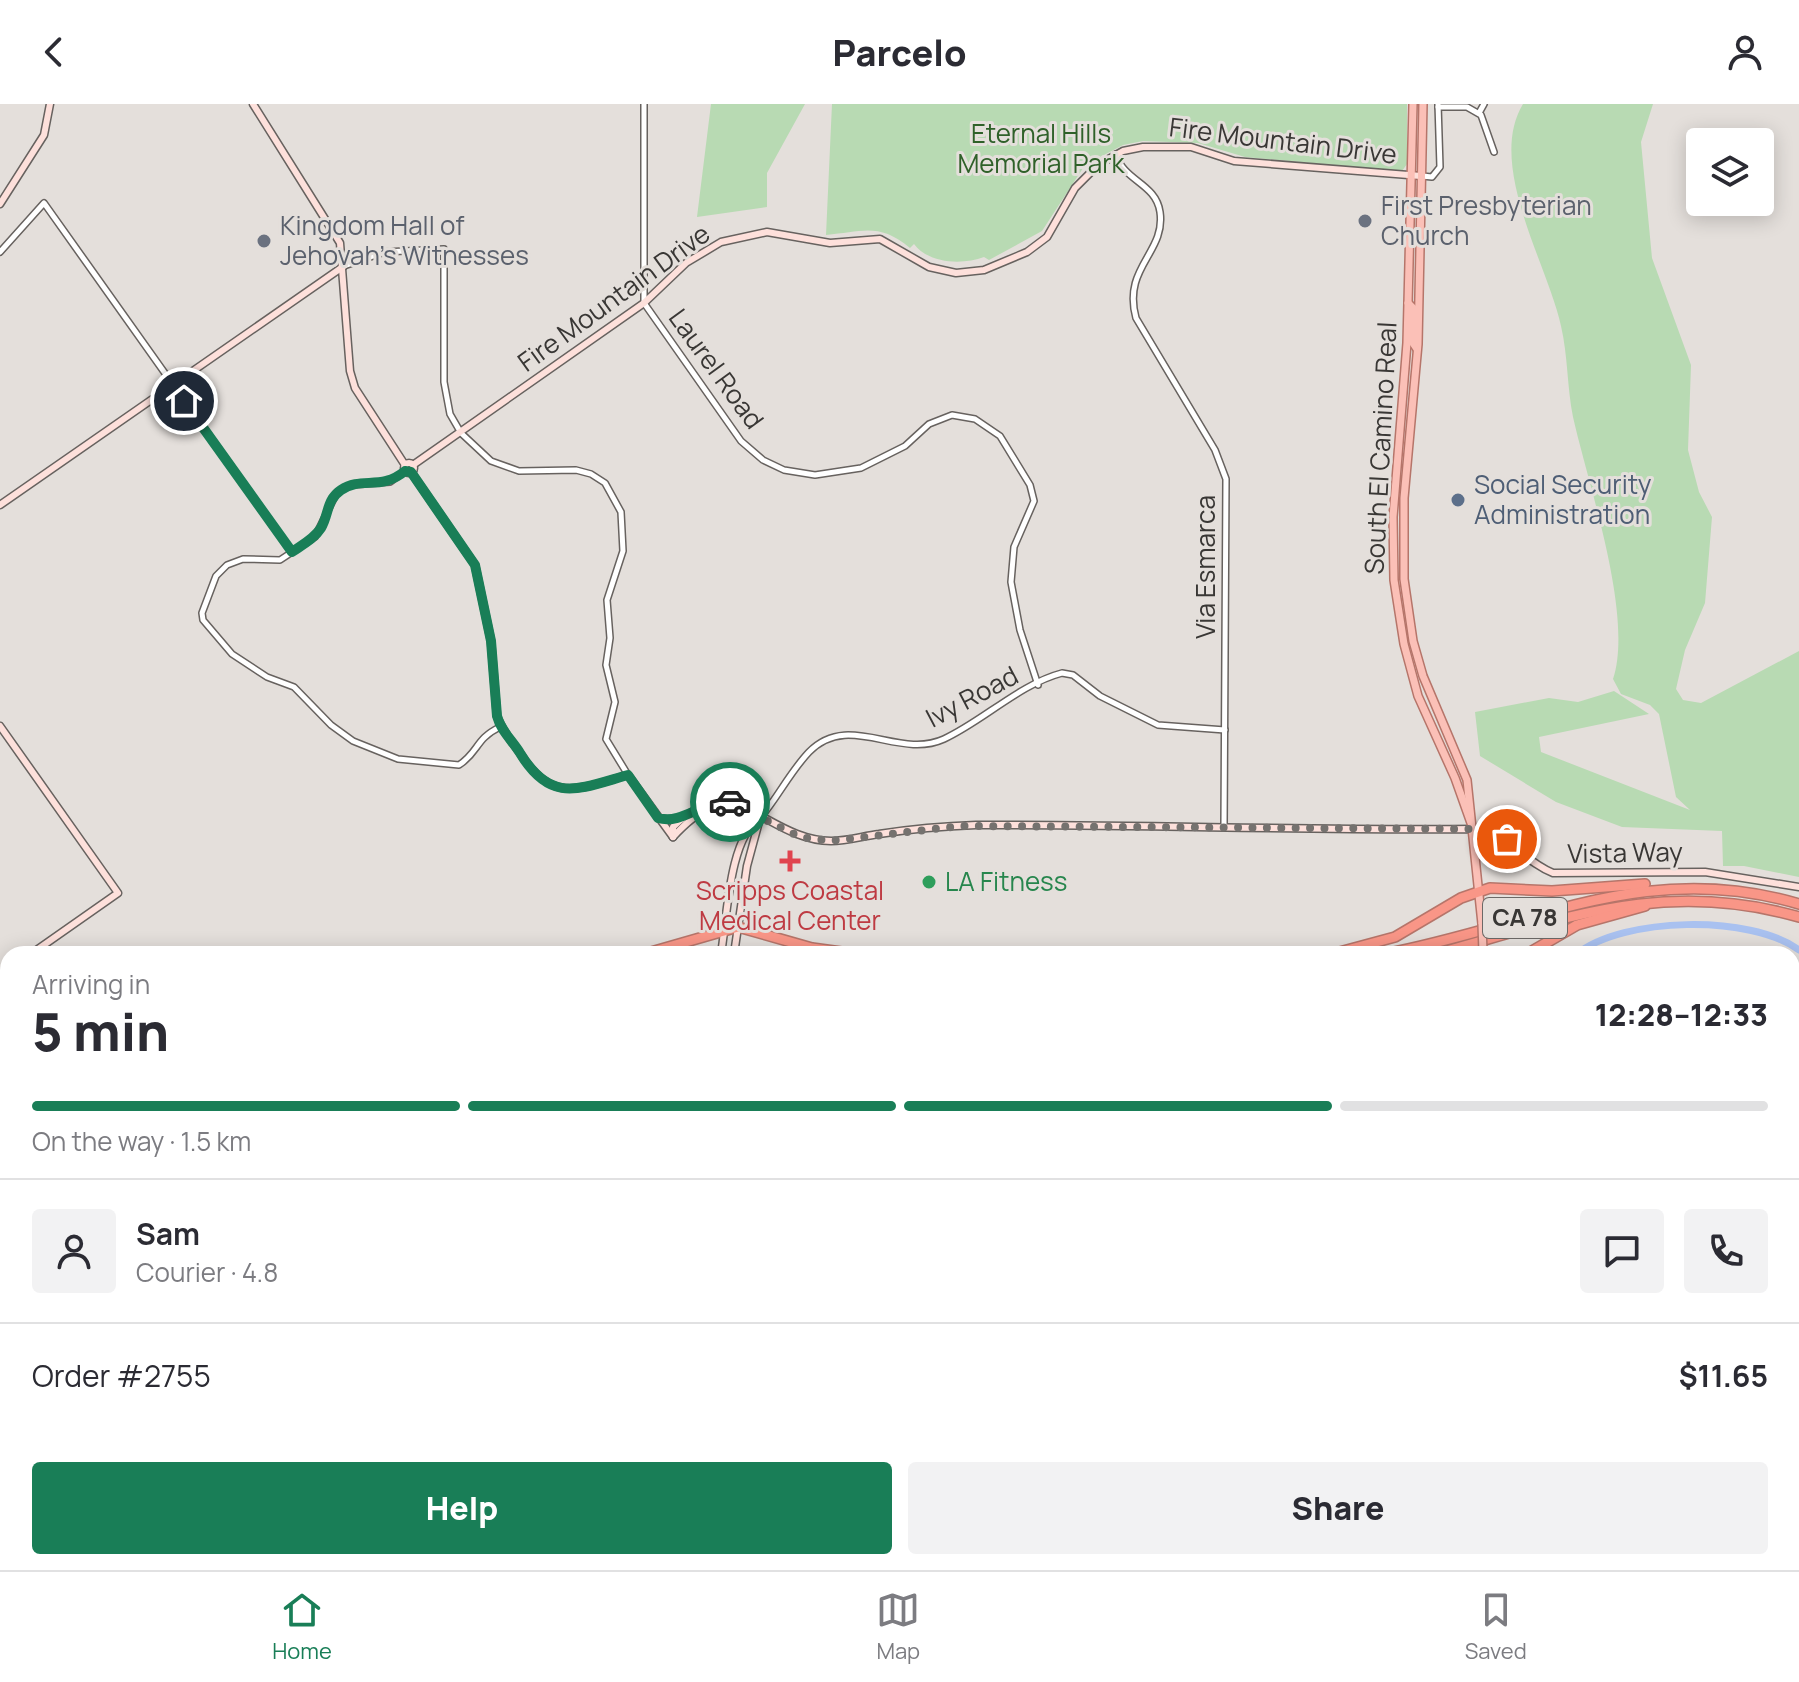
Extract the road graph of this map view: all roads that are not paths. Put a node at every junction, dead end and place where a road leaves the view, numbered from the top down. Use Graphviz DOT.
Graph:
graph roads {
  1 [pos="50,104"];
  2 [pos="253,104"];
  3 [pos="644,104"];
  4 [pos="1413,104"];
  5 [pos="1423,104"];
  6 [pos="1484,104"];
  7 [pos="1438,106"];
  8 [pos="1479,113"];
  9 [pos="1494,152"];
  10 [pos="1116,154"];
  11 [pos="1411,176"];
  12 [pos="1421,176"];
  13 [pos="0,204"];
  14 [pos="0,252"];
  15 [pos="344,266"];
  16 [pos="644,303"];
  17 [pos="1408,303"];
  18 [pos="1417,349"];
  19 [pos="172,384"];
  20 [pos="461,433"];
  21 [pos="409,468"];
  22 [pos="0,505"];
  23 [pos="292,552"];
  24 [pos="1038,685"];
  25 [pos="0,726"];
  26 [pos="500,727"];
  27 [pos="1225,730"];
  28 [pos="628,775"];
  29 [pos="752,813"];
  30 [pos="685,816"];
  31 [pos="658,818"];
  32 [pos="760,818"];
  33 [pos="1224,827"];
  34 [pos="1474,829"];
  35 [pos="673,837"];
  36 [pos="1799,887"];
  37 [pos="1668,888"];
  38 [pos="1480,890"];
  39 [pos="1675,899"];
  40 [pos="1799,904"];
  41 [pos="1799,917"];
  42 [pos="738,927"];
  43 [pos="725,930"];
  44 [pos="42,946"];
  45 [pos="671,946"];
  46 [pos="722,946"];
  47 [pos="735,946"];
  48 [pos="805,946"];
  49 [pos="1362,946"];
  50 [pos="1415,946"];
  51 [pos="1464,946"];
  52 [pos="1483,946"];
  53 [pos="1541,946"];
  1 -- 13 [label="main road"];
  2 -- 15 [label="main road"];
  3 -- 16 [label="street, Laurel Road"];
  4 -- 11 [label="main road, South El Camino Real"];
  5 -- 12 [label="main road, South El Camino Real"];
  6 -- 8 [label="street"];
  7 -- 8 [label="street"];
  7 -- 12 [label="street"];
  8 -- 9 [label="street"];
  10 -- 11 [label="main road, Fire Mountain Drive"];
  10 -- 16 [label="main road, Fire Mountain Drive"];
  10 -- 27 [label="street, Via Esmarca"];
  11 -- 12 [label="main road, Fire Mountain Drive"];
  11 -- 17 [label="main road, South El Camino Real"];
  12 -- 18 [label="main road, South El Camino Real"];
  14 -- 19 [label="street"];
  15 -- 19 [label="main road"];
  15 -- 20 [label="street"];
  15 -- 21 [label="main road"];
  16 -- 20 [label="main road, Fire Mountain Drive"];
  16 -- 24 [label="street, Laurel Road"];
  17 -- 18 [label="main road"];
  17 -- 34 [label="main road, South El Camino Real"];
  18 -- 34 [label="main road, South El Camino Real"];
  19 -- 22 [label="main road"];
  19 -- 23 [label="street"];
  20 -- 21 [label="main road, Fire Mountain Drive"];
  20 -- 28 [label="street"];
  21 -- 23 [label="street, Fire Mountain Drive"];
  21 -- 26 [label="main road"];
  23 -- 26 [label="street, Fire Mountain Drive"];
  24 -- 27 [label="street, Ivy Road"];
  24 -- 32 [label="street, Ivy Road"];
  25 -- 44 [label="main road"];
  26 -- 28 [label="main road"];
  27 -- 33 [label="street, Via Esmarca"];
  28 -- 31 [label="main road"];
  29 -- 30 [label="main road, Vista Way"];
  29 -- 32 [label="main road, Vista Way"];
  29 -- 35 [label="main road, Vista Way"];
  30 -- 31 [label="main road, Vista Way"];
  30 -- 35 [label="main road"];
  31 -- 35 [label="main road"];
  32 -- 33 [label="main road, Vista Way"];
  32 -- 42 [label="main road"];
  32 -- 43 [label="main road"];
  33 -- 34 [label="main road, Vista Way"];
  34 -- 36 [label="main road, Vista Way"];
  34 -- 38 [label="main road, South El Camino Real"];
  37 -- 38 [label="highway"];
  37 -- 40 [label="highway, CA 78"];
  37 -- 50 [label="highway, CA 78"];
  38 -- 49 [label="highway"];
  38 -- 52 [label="main road, South El Camino Real, bridge"];
  39 -- 41 [label="highway, CA 78"];
  39 -- 51 [label="highway, CA 78"];
  39 -- 53 [label="highway"];
  42 -- 43 [label="highway"];
  42 -- 47 [label="main road"];
  42 -- 48 [label="highway"];
  43 -- 45 [label="highway"];
  43 -- 46 [label="main road"];
}
